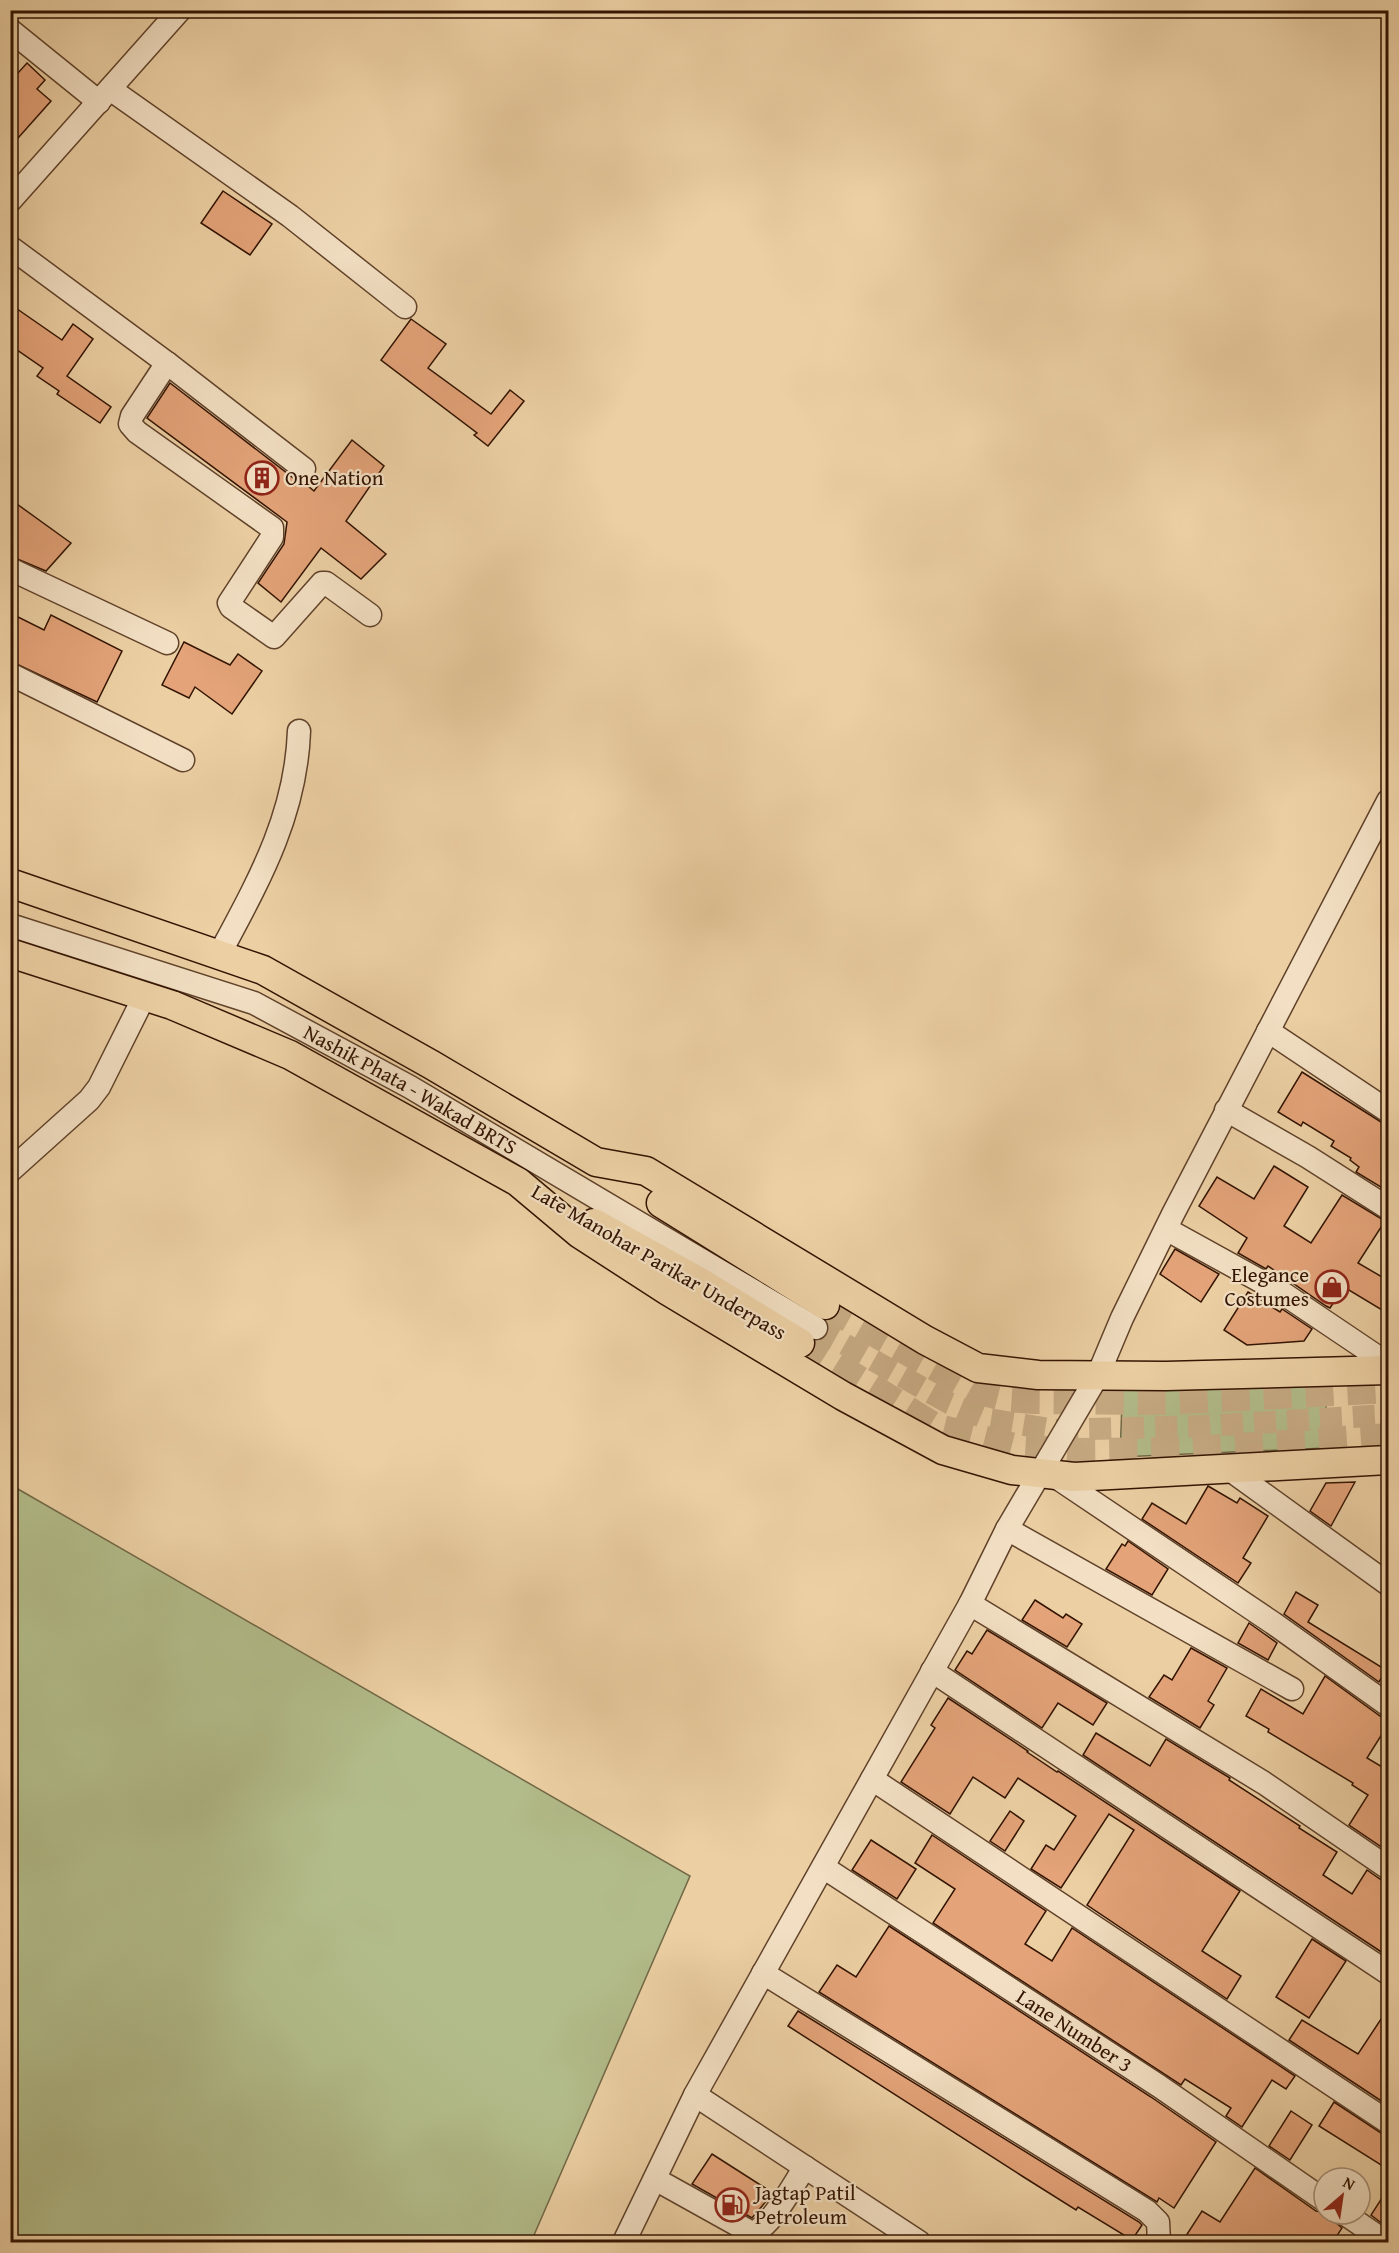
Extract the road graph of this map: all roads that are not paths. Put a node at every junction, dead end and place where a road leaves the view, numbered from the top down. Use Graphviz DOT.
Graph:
graph roads {
  1 [pos="180,10"];
  2 [pos="10,30"];
  3 [pos="104,95"];
  4 [pos="11,200"];
  5 [pos="10,248"];
  6 [pos="405,307"];
  7 [pos="167,363"];
  8 [pos="304,469"];
  9 [pos="10,569"];
  10 [pos="370,615"];
  11 [pos="167,643"];
  12 [pos="10,674"];
  13 [pos="299,730"];
  14 [pos="183,760"];
  15 [pos="1389,801"];
  16 [pos="1382,828"];
  17 [pos="10,883"];
  18 [pos="10,925"];
  19 [pos="10,953"];
  20 [pos="219,955"];
  21 [pos="144,997"];
  22 [pos="1268,1031"];
  23 [pos="1226,1110"];
  24 [pos="1389,1111"];
  25 [pos="596,1162"];
  26 [pos="10,1171"];
  27 [pos="518,1182"];
  28 [pos="1389,1208"];
  29 [pos="1166,1229"];
  30 [pos="814,1325"];
  31 [pos="1389,1364"];
  32 [pos="1389,1370"];
  33 [pos="1098,1375"];
  34 [pos="1389,1460"];
  35 [pos="1229,1469"];
  36 [pos="1047,1474"];
  37 [pos="1007,1529"];
  38 [pos="1389,1584"];
  39 [pos="970,1604"];
  40 [pos="933,1671"];
  41 [pos="1292,1689"];
  42 [pos="1389,1705"];
  43 [pos="872,1779"];
  44 [pos="823,1867"];
  45 [pos="1389,1868"];
  46 [pos="764,1973"];
  47 [pos="1389,1973"];
  48 [pos="695,2095"];
  49 [pos="1389,2122"];
  50 [pos="806,2167"];
  51 [pos="655,2179"];
  52 [pos="1312,2192"];
  53 [pos="1363,2226"];
  54 [pos="624,2242"];
  55 [pos="919,2242"];
  56 [pos="1159,2242"];
  57 [pos="1386,2242"];
  1 -- 3 [label="street"];
  2 -- 3 [label="street"];
  3 -- 4 [label="street"];
  3 -- 6 [label="street"];
  5 -- 7 [label="street"];
  7 -- 8 [label="street"];
  7 -- 10 [label="street"];
  9 -- 11 [label="street"];
  12 -- 14 [label="street"];
  13 -- 20 [label="street"];
  15 -- 16 [label="street"];
  16 -- 22 [label="street"];
  17 -- 20 [label="main road"];
  18 -- 30 [label="street, Nashik Phata - Wakad BRTS"];
  19 -- 21 [label="main road"];
  20 -- 25 [label="main road"];
  21 -- 26 [label="street"];
  21 -- 27 [label="main road"];
  22 -- 23 [label="street"];
  22 -- 24 [label="street"];
  23 -- 28 [label="street"];
  23 -- 29 [label="street"];
  25 -- 30 [label="main road"];
  25 -- 33 [label="main road"];
  27 -- 30 [label="main road, Late Manohar Parikar Underpass"];
  27 -- 36 [label="main road"];
  29 -- 31 [label="street"];
  29 -- 33 [label="street"];
  32 -- 33 [label="main road"];
  33 -- 36 [label="street"];
  34 -- 35 [label="main road"];
  35 -- 36 [label="main road"];
  35 -- 38 [label="street"];
  36 -- 37 [label="street"];
  36 -- 42 [label="street"];
  37 -- 39 [label="street"];
  37 -- 41 [label="street"];
  39 -- 40 [label="street"];
  39 -- 45 [label="street"];
  40 -- 43 [label="street"];
  40 -- 47 [label="street"];
  43 -- 44 [label="street"];
  43 -- 49 [label="street"];
  44 -- 46 [label="street"];
  44 -- 52 [label="street, Lane Number 3"];
  46 -- 48 [label="street"];
  46 -- 56 [label="street"];
  48 -- 50 [label="street"];
  48 -- 51 [label="street"];
  50 -- 51 [label="street"];
  50 -- 55 [label="street"];
  51 -- 54 [label="street"];
  53 -- 57 [label="street"];
}
